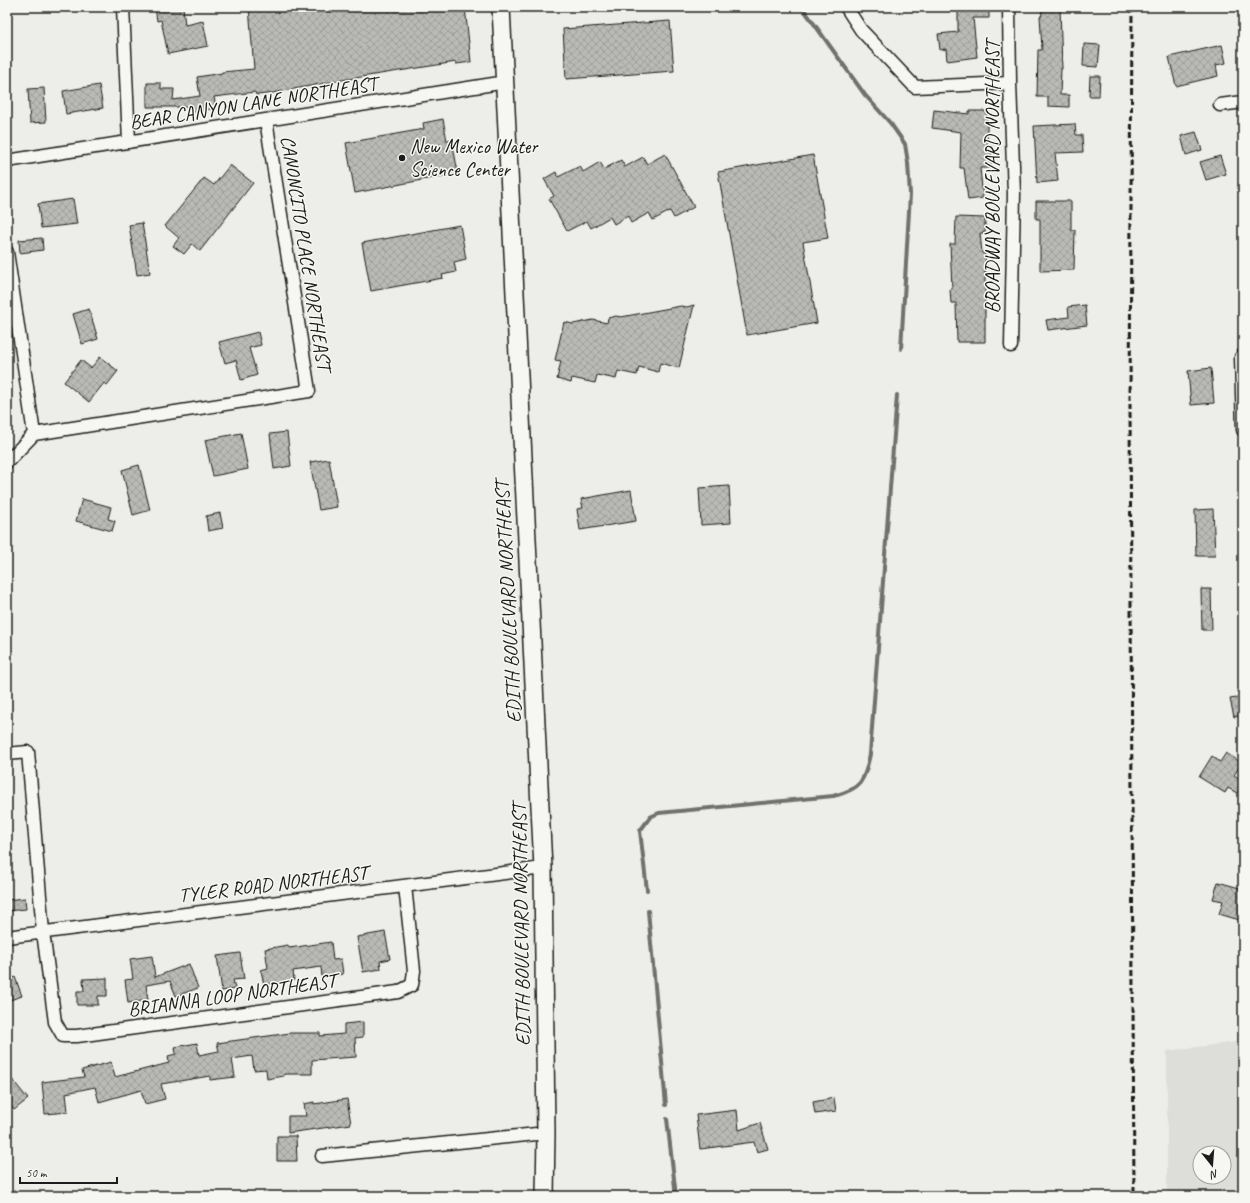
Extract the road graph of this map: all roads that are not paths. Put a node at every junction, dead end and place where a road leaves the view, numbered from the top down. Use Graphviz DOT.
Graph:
graph roads {
  1 [pos="123,7"];
  2 [pos="501,7"];
  3 [pos="846,7"];
  4 [pos="1009,7"];
  5 [pos="506,82"];
  6 [pos="1010,82"];
  7 [pos="1243,102"];
  8 [pos="1220,105"];
  9 [pos="266,120"];
  10 [pos="129,142"];
  11 [pos="7,161"];
  12 [pos="7,252"];
  13 [pos="1011,346"];
  14 [pos="1242,356"];
  15 [pos="1243,430"];
  16 [pos="34,434"];
  17 [pos="7,462"];
  18 [pos="7,754"];
  19 [pos="543,868"];
  20 [pos="405,886"];
  21 [pos="43,932"];
  22 [pos="7,937"];
  23 [pos="546,1133"];
  24 [pos="322,1156"];
  25 [pos="545,1196"];
  1 -- 10 [label="street"];
  2 -- 5 [label="street, EDITH BOULEVARD NORTHEAST"];
  3 -- 6 [label="street"];
  4 -- 6 [label="street, BROADWAY BOULEVARD NORTHEAST"];
  5 -- 9 [label="street, BEAR CANYON LANE NORTHEAST"];
  5 -- 19 [label="street, EDITH BOULEVARD NORTHEAST"];
  6 -- 13 [label="street, BROADWAY BOULEVARD NORTHEAST"];
  7 -- 8 [label="street"];
  9 -- 10 [label="street, BEAR CANYON LANE NORTHEAST"];
  9 -- 16 [label="street, CANONCITO PLACE NORTHEAST"];
  10 -- 11 [label="street, BEAR CANYON LANE NORTHEAST"];
  12 -- 16 [label="street"];
  14 -- 15 [label="street"];
  16 -- 17 [label="street"];
  18 -- 21 [label="street"];
  19 -- 20 [label="street, TYLER ROAD NORTHEAST"];
  19 -- 23 [label="street, EDITH BOULEVARD NORTHEAST"];
  20 -- 21 [label="street, TYLER ROAD NORTHEAST"];
  20 -- 21 [label="street, BRIANNA LOOP NORTHEAST"];
  21 -- 22 [label="street, TYLER ROAD NORTHEAST"];
  23 -- 24 [label="street"];
  23 -- 25 [label="street, EDITH BOULEVARD NORTHEAST"];
}
